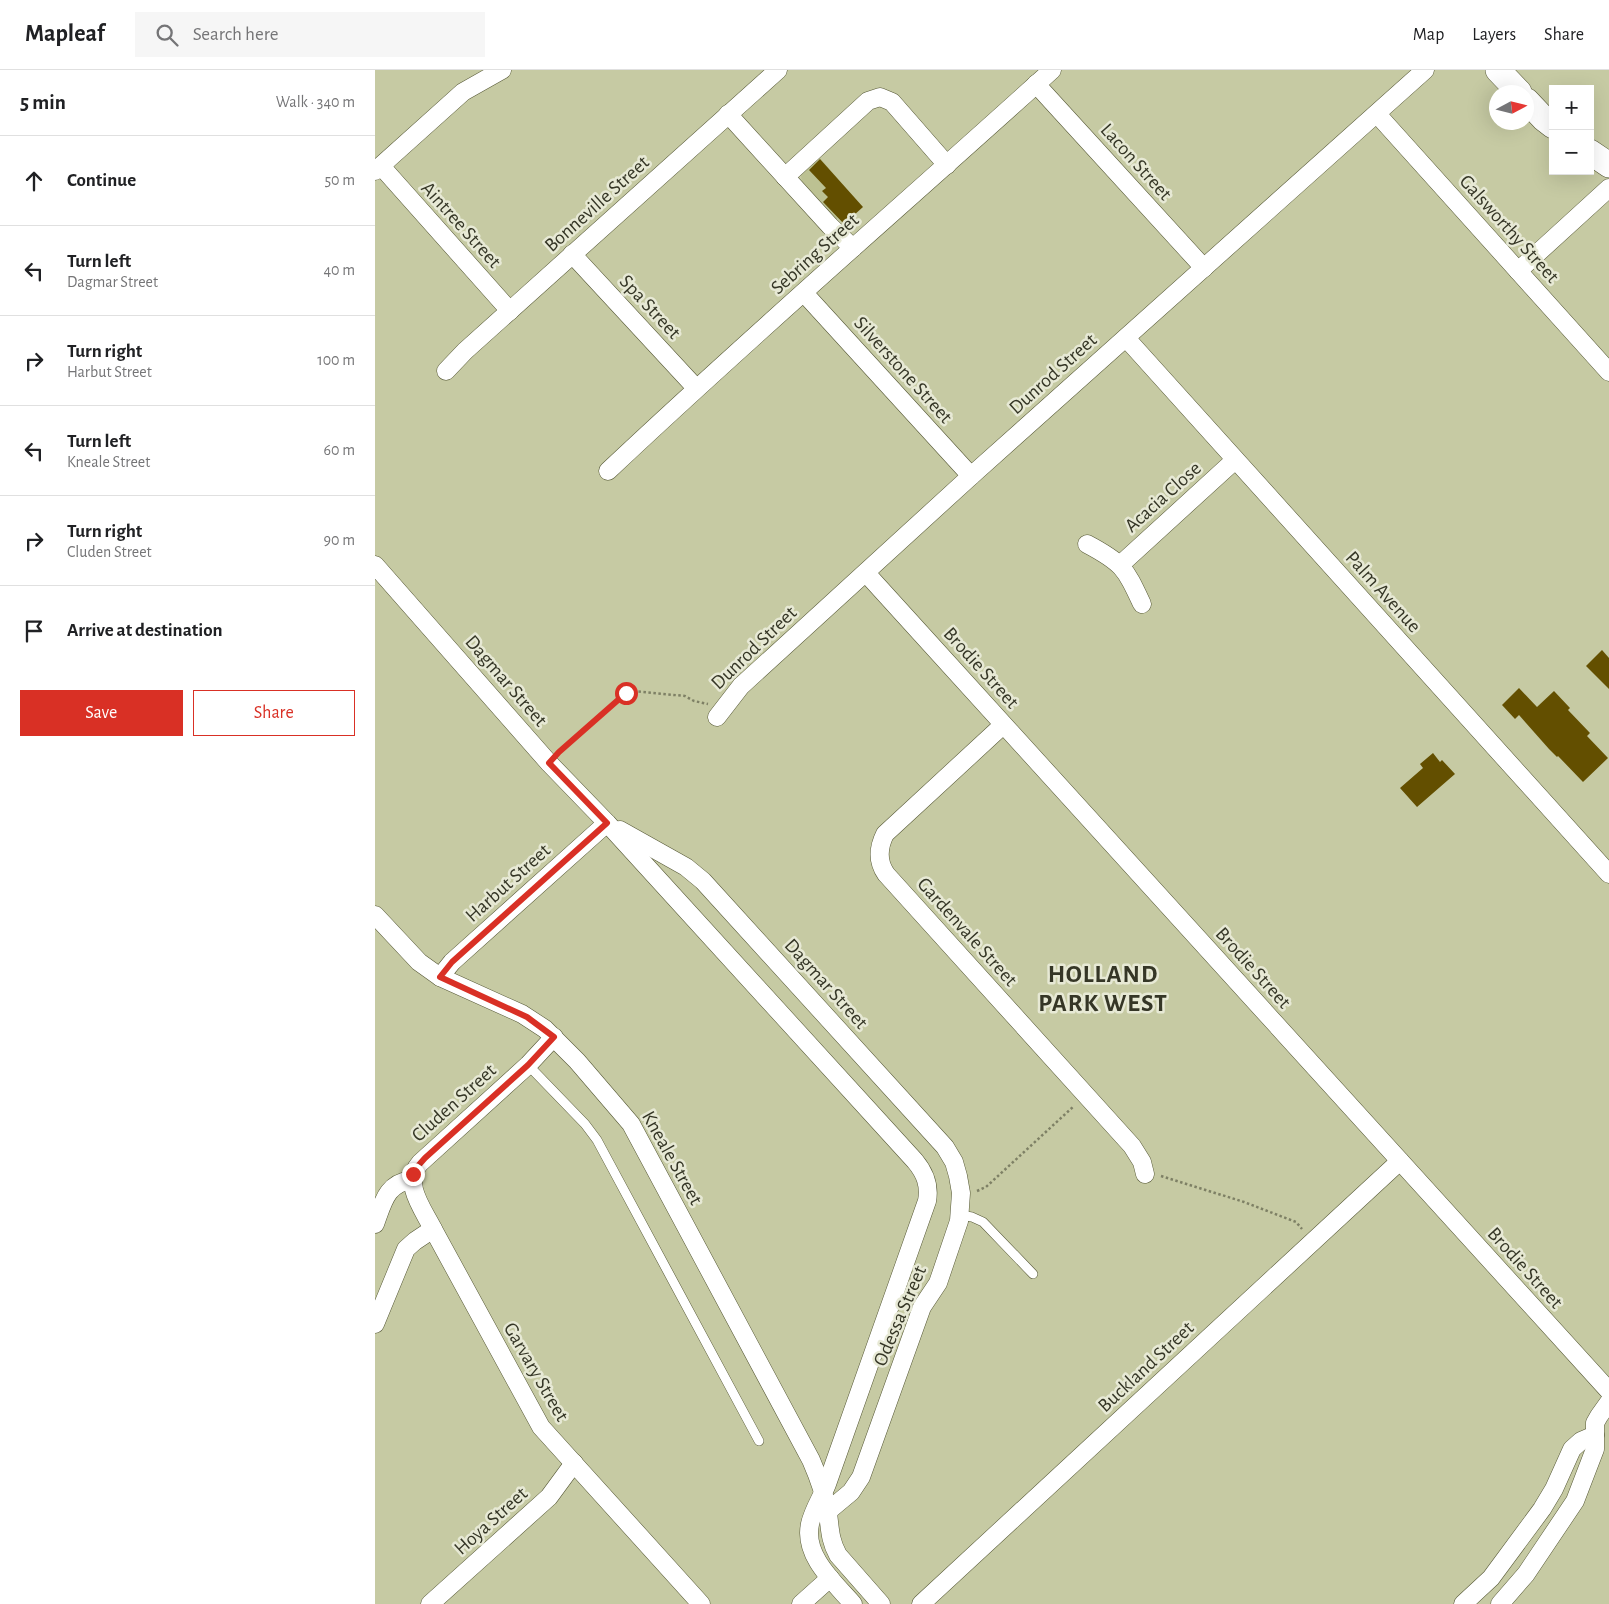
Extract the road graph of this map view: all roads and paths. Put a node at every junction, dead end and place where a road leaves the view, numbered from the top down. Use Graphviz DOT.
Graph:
graph roads {
  1 [pos="503,70"];
  2 [pos="778,70"];
  3 [pos="1052,70"];
  4 [pos="1425,70"];
  5 [pos="1498,70"];
  6 [pos="1037,84"];
  7 [pos="1512,85"];
  8 [pos="1534,108"];
  9 [pos="728,114"];
  10 [pos="1377,114"];
  11 [pos="1549,123"];
  12 [pos="1594,155"];
  13 [pos="1609,164"];
  14 [pos="947,165"];
  15 [pos="378,169"];
  16 [pos="785,177"];
  17 [pos="1609,188"];
  18 [pos="853,248"];
  19 [pos="573,254"];
  20 [pos="1204,268"];
  21 [pos="1518,271"];
  22 [pos="804,293"];
  23 [pos="510,312"];
  24 [pos="1126,338"];
  25 [pos="446,371"];
  26 [pos="1609,372"];
  27 [pos="696,388"];
  28 [pos="1235,460"];
  29 [pos="608,471"];
  30 [pos="971,476"];
  31 [pos="1087,544"];
  32 [pos="1120,564"];
  33 [pos="375,565"];
  34 [pos="866,573"];
  35 [pos="1142,604"];
  36 [pos="721,712"];
  37 [pos="1003,725"];
  38 [pos="549,763"];
  39 [pos="607,823"];
  40 [pos="1609,874"];
  41 [pos="375,914"];
  42 [pos="440,977"];
  43 [pos="554,1037"];
  44 [pos="528,1065"];
  45 [pos="1085,1094"];
  46 [pos="1400,1161"];
  47 [pos="1145,1173"];
  48 [pos="412,1180"];
  49 [pos="961,1192"];
  50 [pos="927,1201"];
  51 [pos="960,1215"];
  52 [pos="375,1224"];
  53 [pos="433,1229"];
  54 [pos="1313,1242"];
  55 [pos="1033,1274"];
  56 [pos="375,1324"];
  57 [pos="1609,1391"];
  58 [pos="1609,1402"];
  59 [pos="1595,1435"];
  60 [pos="759,1441"];
  61 [pos="574,1463"];
  62 [pos="823,1494"];
  63 [pos="827,1512"];
  64 [pos="830,1578"];
  65 [pos="430,1604"];
  66 [pos="701,1604"];
  67 [pos="801,1604"];
  68 [pos="853,1604"];
  69 [pos="881,1604"];
  70 [pos="921,1604"];
  71 [pos="1463,1604"];
  72 [pos="1500,1604"];
  1 -- 15 [label="street"];
  2 -- 9 [label="street, Bonneville Street"];
  3 -- 6 [label="street, Sebring Street"];
  4 -- 10 [label="street, Dunrod Street"];
  5 -- 7 [label="street"];
  6 -- 14 [label="street, Sebring Street"];
  6 -- 20 [label="street, Lacon Street"];
  8 -- 11 [label="street"];
  9 -- 16 [label="street"];
  9 -- 19 [label="street, Bonneville Street"];
  10 -- 20 [label="street, Dunrod Street"];
  10 -- 21 [label="street, Galsworthy Street"];
  12 -- 13 [label="street"];
  14 -- 16 [label="street"];
  14 -- 18 [label="street, Sebring Street"];
  15 -- 23 [label="street, Aintree Street"];
  16 -- 18 [label="street"];
  17 -- 21 [label="street"];
  18 -- 22 [label="street, Sebring Street"];
  19 -- 23 [label="street, Bonneville Street"];
  19 -- 27 [label="street, Spa Street"];
  20 -- 24 [label="street, Dunrod Street"];
  21 -- 26 [label="street, Galsworthy Street"];
  22 -- 27 [label="street, Sebring Street"];
  22 -- 30 [label="street, Silverstone Street"];
  23 -- 25 [label="street, Bonneville Street"];
  24 -- 28 [label="street, Palm Avenue"];
  24 -- 30 [label="street, Dunrod Street"];
  27 -- 29 [label="street, Sebring Street"];
  28 -- 32 [label="street, Acacia Close"];
  28 -- 40 [label="street, Palm Avenue"];
  30 -- 34 [label="street, Dunrod Street"];
  31 -- 32 [label="street"];
  32 -- 35 [label="street"];
  33 -- 38 [label="street, Dagmar Street"];
  34 -- 36 [label="street, Dunrod Street"];
  34 -- 37 [label="street, Brodie Street"];
  36 -- 38 [label="path"];
  37 -- 45 [label="street, Gardenvale Street"];
  37 -- 46 [label="street, Brodie Street"];
  38 -- 39 [label="street, Dagmar Street"];
  39 -- 42 [label="street, Harbut Street"];
  39 -- 49 [label="street, Dagmar Street"];
  39 -- 50 [label="street, Dagmar Street"];
  41 -- 42 [label="street, Kneale Street"];
  42 -- 43 [label="street, Kneale Street"];
  43 -- 44 [label="street, Cluden Street"];
  43 -- 62 [label="street, Kneale Street"];
  44 -- 48 [label="street, Cluden Street"];
  44 -- 60 [label="lane"];
  45 -- 47 [label="street, Gardenvale Street"];
  45 -- 49 [label="path"];
  46 -- 54 [label="street, Buckland Street"];
  46 -- 57 [label="street, Brodie Street"];
  47 -- 54 [label="path"];
  48 -- 52 [label="street"];
  48 -- 53 [label="street, Garvary Street"];
  49 -- 51 [label="street, Dagmar Street"];
  50 -- 62 [label="street, Odessa Street"];
  51 -- 55 [label="lane"];
  51 -- 63 [label="street, Odessa Street"];
  53 -- 56 [label="street"];
  53 -- 61 [label="street, Garvary Street"];
  54 -- 70 [label="street, Buckland Street"];
  58 -- 59 [label="street"];
  59 -- 71 [label="street"];
  59 -- 72 [label="street"];
  61 -- 65 [label="street, Hoya Street"];
  61 -- 66 [label="street, Garvary Street"];
  62 -- 63 [label="street, Kneale Street"];
  62 -- 64 [label="street, Odessa Street"];
  63 -- 69 [label="street, Kneale Street"];
  64 -- 67 [label="street"];
  64 -- 68 [label="street, Odessa Street"];
}
